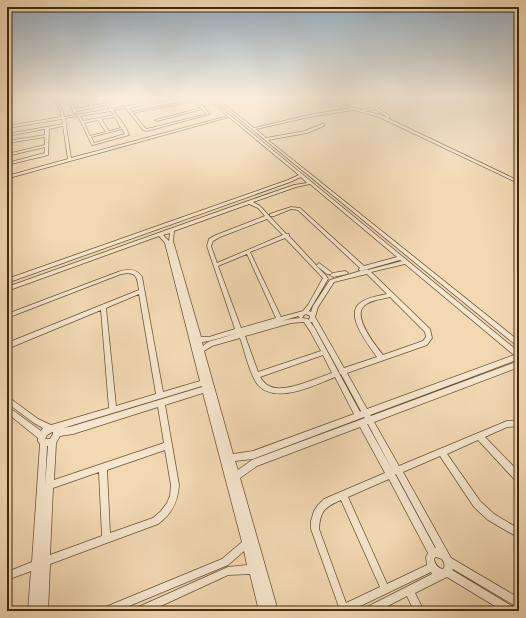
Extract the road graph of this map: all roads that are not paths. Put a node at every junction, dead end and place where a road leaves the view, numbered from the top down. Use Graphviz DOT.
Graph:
graph roads {
  1 [pos="54,127"];
  2 [pos="65,127"];
  3 [pos="66,127"];
  4 [pos="84,127"];
  5 [pos="104,127"];
  6 [pos="142,127"];
  7 [pos="159,127"];
  8 [pos="188,127"];
  9 [pos="189,127"];
  10 [pos="245,127"];
  11 [pos="251,127"];
  12 [pos="263,127"];
  13 [pos="321,127"];
  14 [pos="404,127"];
  15 [pos="410,127"];
  16 [pos="47,128"];
  17 [pos="124,128"];
  18 [pos="254,129"];
  19 [pos="108,132"];
  20 [pos="7,134"];
  21 [pos="47,136"];
  22 [pos="89,137"];
  23 [pos="266,138"];
  24 [pos="27,139"];
  25 [pos="260,140"];
  26 [pos="7,142"];
  27 [pos="273,144"];
  28 [pos="47,146"];
  29 [pos="267,146"];
  30 [pos="118,148"];
  31 [pos="28,151"];
  32 [pos="7,155"];
  33 [pos="71,159"];
  34 [pos="7,164"];
  35 [pos="302,175"];
  36 [pos="519,178"];
  37 [pos="7,179"];
  38 [pos="309,181"];
  39 [pos="519,182"];
  40 [pos="259,198"];
  41 [pos="250,202"];
  42 [pos="270,216"];
  43 [pos="361,216"];
  44 [pos="354,218"];
  45 [pos="372,225"];
  46 [pos="173,226"];
  47 [pos="365,228"];
  48 [pos="160,235"];
  49 [pos="287,235"];
  50 [pos="248,252"];
  51 [pos="404,260"];
  52 [pos="216,265"];
  53 [pos="365,270"];
  54 [pos="330,277"];
  55 [pos="7,281"];
  56 [pos="7,286"];
  57 [pos="7,289"];
  58 [pos="142,291"];
  59 [pos="391,295"];
  60 [pos="103,307"];
  61 [pos="303,312"];
  62 [pos="7,316"];
  63 [pos="313,317"];
  64 [pos="280,320"];
  65 [pos="304,321"];
  66 [pos="240,333"];
  67 [pos="198,340"];
  68 [pos="519,344"];
  69 [pos="7,346"];
  70 [pos="201,350"];
  71 [pos="324,352"];
  72 [pos="519,356"];
  73 [pos="381,358"];
  74 [pos="519,364"];
  75 [pos="339,373"];
  76 [pos="257,375"];
  77 [pos="465,376"];
  78 [pos="470,382"];
  79 [pos="206,384"];
  80 [pos="430,389"];
  81 [pos="435,395"];
  82 [pos="7,399"];
  83 [pos="160,399"];
  84 [pos="7,409"];
  85 [pos="113,410"];
  86 [pos="364,418"];
  87 [pos="519,423"];
  88 [pos="54,430"];
  89 [pos="479,436"];
  90 [pos="313,437"];
  91 [pos="46,440"];
  92 [pos="168,445"];
  93 [pos="441,452"];
  94 [pos="231,458"];
  95 [pos="103,467"];
  96 [pos="394,472"];
  97 [pos="237,478"];
  98 [pos="519,478"];
  99 [pos="230,484"];
  100 [pos="49,486"];
  101 [pos="343,495"];
  102 [pos="519,534"];
  103 [pos="106,539"];
  104 [pos="246,544"];
  105 [pos="433,553"];
  106 [pos="446,558"];
  107 [pos="46,561"];
  108 [pos="36,565"];
  109 [pos="432,567"];
  110 [pos="253,569"];
  111 [pos="444,573"];
  112 [pos="7,576"];
  113 [pos="385,590"];
  114 [pos="409,591"];
  115 [pos="148,593"];
  116 [pos="519,604"];
  117 [pos="149,606"];
  118 [pos="342,610"];
  119 [pos="33,611"];
  120 [pos="43,611"];
  121 [pos="106,611"];
  122 [pos="139,611"];
  123 [pos="264,611"];
  124 [pos="273,611"];
  125 [pos="368,611"];
  126 [pos="419,611"];
  127 [pos="512,611"];
  1 -- 16 [label="street"];
  2 -- 33 [label="street"];
  3 -- 33 [label="street"];
  4 -- 22 [label="street"];
  5 -- 19 [label="street"];
  6 -- 7 [label="street"];
  8 -- 30 [label="street"];
  9 -- 30 [label="street"];
  10 -- 25 [label="street"];
  11 -- 18 [label="street"];
  12 -- 18 [label="street"];
  13 -- 23 [label="street"];
  14 -- 39 [label="street"];
  15 -- 36 [label="street"];
  16 -- 20 [label="street"];
  16 -- 21 [label="street"];
  17 -- 19 [label="street"];
  17 -- 22 [label="street"];
  18 -- 23 [label="street"];
  19 -- 22 [label="street"];
  20 -- 26 [label="street"];
  21 -- 24 [label="street"];
  21 -- 28 [label="street"];
  23 -- 25 [label="street"];
  23 -- 27 [label="street"];
  24 -- 26 [label="street"];
  24 -- 31 [label="street"];
  25 -- 29 [label="street"];
  27 -- 29 [label="street"];
  27 -- 43 [label="street"];
  28 -- 31 [label="street"];
  28 -- 34 [label="street"];
  29 -- 35 [label="street"];
  30 -- 33 [label="street"];
  30 -- 37 [label="street"];
  31 -- 32 [label="street"];
  33 -- 37 [label="street"];
  35 -- 38 [label="street"];
  35 -- 46 [label="street"];
  38 -- 40 [label="street"];
  38 -- 44 [label="street"];
  38 -- 46 [label="street"];
  40 -- 41 [label="street"];
  40 -- 42 [label="street"];
  41 -- 42 [label="street"];
  41 -- 46 [label="street"];
  42 -- 49 [label="street"];
  42 -- 52 [label="street"];
  42 -- 53 [label="street"];
  42 -- 54 [label="street"];
  43 -- 44 [label="street"];
  43 -- 45 [label="street"];
  44 -- 47 [label="street"];
  45 -- 47 [label="street"];
  45 -- 68 [label="street"];
  46 -- 48 [label="street"];
  46 -- 55 [label="street"];
  46 -- 56 [label="street"];
  46 -- 67 [label="street"];
  47 -- 51 [label="street"];
  48 -- 57 [label="street"];
  48 -- 79 [label="street"];
  49 -- 50 [label="street"];
  49 -- 54 [label="street"];
  50 -- 52 [label="street"];
  50 -- 64 [label="street"];
  51 -- 53 [label="street"];
  51 -- 72 [label="street"];
  52 -- 66 [label="street"];
  53 -- 54 [label="street"];
  53 -- 59 [label="street"];
  54 -- 61 [label="street"];
  54 -- 63 [label="street"];
  58 -- 60 [label="street"];
  58 -- 62 [label="street"];
  58 -- 83 [label="street"];
  59 -- 73 [label="street"];
  59 -- 73 [label="street"];
  60 -- 69 [label="street"];
  60 -- 85 [label="street"];
  61 -- 63 [label="street"];
  61 -- 64 [label="street"];
  61 -- 65 [label="street"];
  63 -- 65 [label="street"];
  63 -- 75 [label="street"];
  64 -- 66 [label="street"];
  65 -- 66 [label="street"];
  65 -- 71 [label="street"];
  66 -- 67 [label="street"];
  66 -- 70 [label="street"];
  66 -- 76 [label="street"];
  67 -- 70 [label="street"];
  70 -- 79 [label="street"];
  71 -- 75 [label="street"];
  71 -- 76 [label="street"];
  72 -- 77 [label="street"];
  73 -- 75 [label="street"];
  74 -- 78 [label="street"];
  75 -- 76 [label="street"];
  75 -- 86 [label="street"];
  77 -- 78 [label="street"];
  77 -- 80 [label="street"];
  78 -- 81 [label="street"];
  79 -- 83 [label="street"];
  79 -- 94 [label="street"];
  79 -- 99 [label="street"];
  80 -- 81 [label="street"];
  80 -- 86 [label="street"];
  81 -- 86 [label="street"];
  82 -- 88 [label="street"];
  83 -- 85 [label="street"];
  83 -- 88 [label="street"];
  83 -- 92 [label="street"];
  84 -- 91 [label="street"];
  85 -- 88 [label="street"];
  86 -- 90 [label="street"];
  86 -- 96 [label="street"];
  87 -- 89 [label="street"];
  88 -- 91 [label="street"];
  88 -- 91 [label="street"];
  89 -- 93 [label="street"];
  89 -- 98 [label="street"];
  90 -- 94 [label="street"];
  90 -- 97 [label="street"];
  91 -- 100 [label="street"];
  91 -- 108 [label="street"];
  92 -- 95 [label="street"];
  92 -- 103 [label="street"];
  93 -- 96 [label="street"];
  93 -- 102 [label="street"];
  94 -- 97 [label="street"];
  95 -- 100 [label="street"];
  95 -- 103 [label="street"];
  96 -- 101 [label="street"];
  96 -- 105 [label="street"];
  96 -- 106 [label="street"];
  97 -- 99 [label="street"];
  97 -- 124 [label="street"];
  99 -- 104 [label="street"];
  100 -- 107 [label="street"];
  101 -- 113 [label="street"];
  101 -- 118 [label="street"];
  103 -- 107 [label="street"];
  104 -- 110 [label="street"];
  104 -- 115 [label="street"];
  105 -- 106 [label="street"];
  105 -- 109 [label="street"];
  106 -- 111 [label="street"];
  106 -- 116 [label="street"];
  107 -- 120 [label="street"];
  108 -- 112 [label="street"];
  108 -- 119 [label="street"];
  109 -- 111 [label="street"];
  109 -- 113 [label="street"];
  110 -- 117 [label="street"];
  110 -- 123 [label="street"];
  111 -- 114 [label="street"];
  111 -- 127 [label="street"];
  113 -- 118 [label="street"];
  114 -- 125 [label="street"];
  114 -- 126 [label="street"];
  115 -- 117 [label="street"];
  115 -- 121 [label="street"];
  117 -- 122 [label="street"];
}
